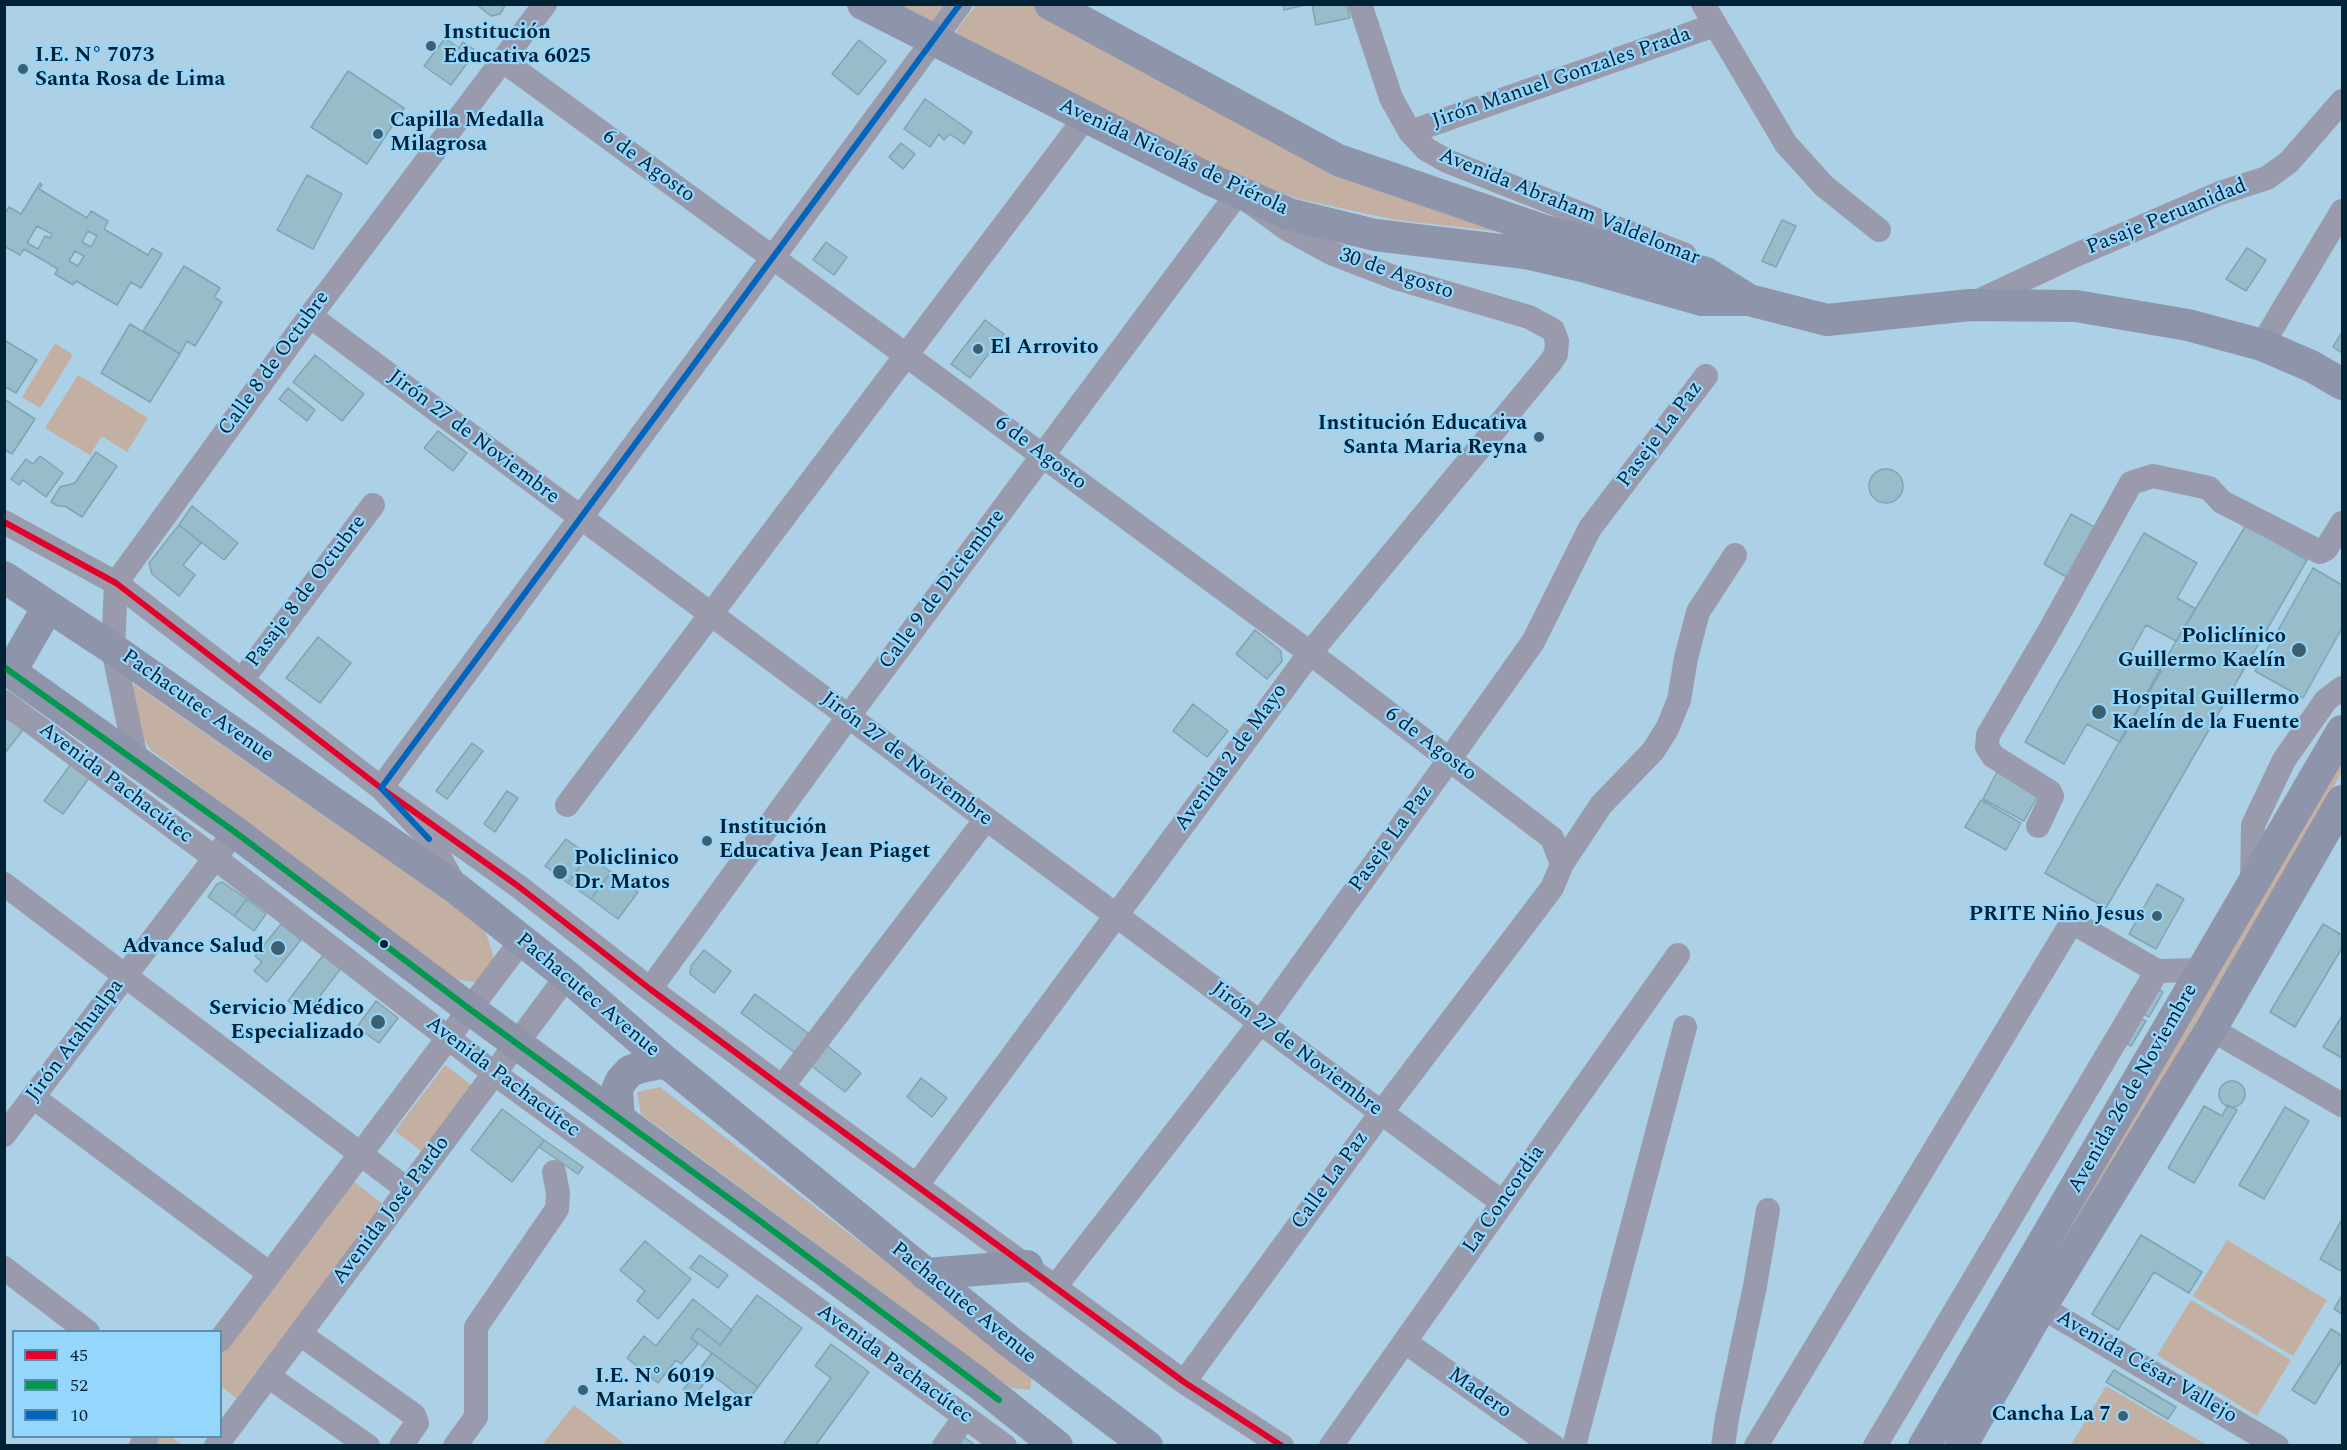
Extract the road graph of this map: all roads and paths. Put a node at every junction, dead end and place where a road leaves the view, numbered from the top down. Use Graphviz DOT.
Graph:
graph roads {
  1 [pos="545,4"];
  2 [pos="863,4"];
  3 [pos="960,4"];
  4 [pos="1050,4"];
  5 [pos="1360,4"];
  6 [pos="1709,15"];
  7 [pos="934,41"];
  8 [pos="502,60"];
  9 [pos="2343,101"];
  10 [pos="1085,118"];
  11 [pos="1410,132"];
  12 [pos="1238,193"];
  13 [pos="2343,211"];
  14 [pos="1879,230"];
  15 [pos="772,257"];
  16 [pos="1749,300"];
  17 [pos="1970,305"];
  18 [pos="1790,310"];
  19 [pos="310,316"];
  20 [pos="1557,341"];
  21 [pos="2262,345"];
  22 [pos="906,355"];
  23 [pos="1706,376"];
  24 [pos="2343,384"];
  25 [pos="1043,456"];
  26 [pos="373,505"];
  27 [pos="579,517"];
  28 [pos="4,522"];
  29 [pos="2343,523"];
  30 [pos="1735,555"];
  31 [pos="4,577"];
  32 [pos="116,583"];
  33 [pos="48,607"];
  34 [pos="710,615"];
  35 [pos="113,649"];
  36 [pos="1310,653"];
  37 [pos="8,669"];
  38 [pos="242,680"];
  39 [pos="2343,688"];
  40 [pos="4,702"];
  41 [pos="848,717"];
  42 [pos="2343,731"];
  43 [pos="136,759"];
  44 [pos="1449,760"];
  45 [pos="381,788"];
  46 [pos="2343,801"];
  47 [pos="567,805"];
  48 [pos="986,819"];
  49 [pos="2038,826"];
  50 [pos="235,832"];
  51 [pos="215,858"];
  52 [pos="1562,864"];
  53 [pos="4,884"];
  54 [pos="2252,888"];
  55 [pos="457,889"];
  56 [pos="1115,916"];
  57 [pos="522,940"];
  58 [pos="1678,955"];
  59 [pos="2204,970"];
  60 [pos="2157,971"];
  61 [pos="125,976"];
  62 [pos="567,976"];
  63 [pos="650,989"];
  64 [pos="471,1010"];
  65 [pos="1260,1023"];
  66 [pos="1685,1027"];
  67 [pos="2211,1029"];
  68 [pos="449,1039"];
  69 [pos="518,1043"];
  70 [pos="666,1062"];
  71 [pos="495,1074"];
  72 [pos="782,1087"];
  73 [pos="33,1097"];
  74 [pos="2343,1105"];
  75 [pos="1381,1113"];
  76 [pos="620,1119"];
  77 [pos="4,1135"];
  78 [pos="360,1155"];
  79 [pos="554,1172"];
  80 [pos="917,1185"];
  81 [pos="408,1190"];
  82 [pos="1503,1203"];
  83 [pos="1768,1210"];
  84 [pos="1027,1266"];
  85 [pos="4,1268"];
  86 [pos="270,1274"];
  87 [pos="925,1274"];
  88 [pos="1055,1287"];
  89 [pos="2015,1291"];
  90 [pos="2041,1307"];
  91 [pos="85,1330"];
  92 [pos="300,1334"];
  93 [pos="222,1337"];
  94 [pos="1405,1342"];
  95 [pos="268,1376"];
  96 [pos="1184,1382"];
  97 [pos="1086,1401"];
  98 [pos="965,1417"];
  99 [pos="222,1435"];
  100 [pos="1053,1442"];
  101 [pos="368,1446"];
  102 [pos="401,1446"];
  103 [pos="455,1446"];
  104 [pos="944,1446"];
  105 [pos="1005,1446"];
  106 [pos="1132,1446"];
  107 [pos="1147,1446"];
  108 [pos="1282,1446"];
  109 [pos="1331,1446"];
  110 [pos="1553,1446"];
  111 [pos="1574,1446"];
  112 [pos="1723,1446"];
  113 [pos="1756,1446"];
  114 [pos="1875,1446"];
  115 [pos="1924,1446"];
  116 [pos="1961,1446"];
  117 [pos="2277,1446"];
  1 -- 8 [label="street, Calle 8 de Octubre"];
  2 -- 7 [label="main road, Avenida Nicolás de Piérola"];
  3 -- 7 [label="street"];
  4 -- 16 [label="main road, Avenida Nicolás de Piérola"];
  5 -- 11 [label="street, Avenida Abraham Valdelomar"];
  6 -- 11 [label="street, Jirón Manuel Gonzales Prada"];
  6 -- 14 [label="street"];
  7 -- 10 [label="main road, Avenida Nicolás de Piérola"];
  7 -- 15 [label="street"];
  8 -- 15 [label="street, 6 de Agosto"];
  8 -- 19 [label="street, Calle 8 de Octubre"];
  9 -- 17 [label="street, Pasaje Peruanidad"];
  10 -- 12 [label="main road, Avenida Nicolás de Piérola"];
  10 -- 22 [label="street"];
  11 -- 18 [label="street, Avenida Abraham Valdelomar"];
  12 -- 16 [label="main road, Avenida Nicolás de Piérola"];
  12 -- 20 [label="street, 30 de Agosto"];
  12 -- 25 [label="street, Calle 9 de Diciembre"];
  13 -- 21 [label="street"];
  15 -- 22 [label="street, 6 de Agosto"];
  15 -- 27 [label="street"];
  16 -- 18 [label="main road, Avenida Nicolás de Piérola"];
  17 -- 18 [label="main road, Avenida Nicolás de Piérola"];
  17 -- 21 [label="main road, Avenida Nicolás de Piérola"];
  19 -- 27 [label="street, Jirón 27 de Noviembre"];
  19 -- 32 [label="street, Calle 8 de Octubre"];
  20 -- 36 [label="street, Avenida 2 de Mayo"];
  21 -- 24 [label="main road, Avenida Nicolás de Piérola"];
  22 -- 25 [label="street, 6 de Agosto"];
  22 -- 34 [label="street"];
  23 -- 44 [label="street, Paseje La Paz"];
  25 -- 36 [label="street, 6 de Agosto"];
  25 -- 41 [label="street, Calle 9 de Diciembre"];
  26 -- 38 [label="street, Pasaje 8 de Octubre"];
  27 -- 34 [label="street, Jirón 27 de Noviembre"];
  27 -- 45 [label="street"];
  28 -- 32 [label="street"];
  29 -- 49 [label="street"];
  30 -- 52 [label="street, Calle La Paz"];
  31 -- 33 [label="main road, Pachacutec Avenue"];
  32 -- 35 [label="street"];
  32 -- 38 [label="street"];
  33 -- 35 [label="main road, Pachacutec Avenue"];
  33 -- 37 [label="main road"];
  34 -- 41 [label="street, Jirón 27 de Noviembre"];
  34 -- 47 [label="street"];
  35 -- 43 [label="street"];
  35 -- 55 [label="main road, Pachacutec Avenue"];
  36 -- 44 [label="street, 6 de Agosto"];
  36 -- 56 [label="street, Avenida 2 de Mayo"];
  37 -- 43 [label="main road"];
  38 -- 45 [label="street"];
  39 -- 54 [label="street"];
  40 -- 51 [label="street, Avenida Pachacútec"];
  41 -- 48 [label="street, Jirón 27 de Noviembre"];
  41 -- 63 [label="street, Calle 9 de Diciembre"];
  42 -- 54 [label="main road, Avenida 26 de Noviembre"];
  43 -- 50 [label="main road"];
  44 -- 52 [label="street, 6 de Agosto"];
  44 -- 65 [label="street, Paseje La Paz"];
  45 -- 55 [label="street"];
  45 -- 63 [label="street"];
  46 -- 67 [label="main road, Avenida 26 de Noviembre"];
  48 -- 56 [label="street, Jirón 27 de Noviembre"];
  48 -- 72 [label="street"];
  50 -- 51 [label="street, Jirón Atahualpa"];
  50 -- 64 [label="main road"];
  51 -- 61 [label="street, Jirón Atahualpa"];
  51 -- 68 [label="street, Avenida Pachacútec"];
  52 -- 75 [label="street, Calle La Paz"];
  53 -- 61 [label="street"];
  54 -- 59 [label="main road, Avenida 26 de Noviembre"];
  55 -- 57 [label="main road, Pachacutec Avenue"];
  56 -- 65 [label="street, Jirón 27 de Noviembre"];
  56 -- 80 [label="street, Avenida 2 de Mayo"];
  57 -- 62 [label="main road, Pachacutec Avenue"];
  57 -- 64 [label="street"];
  58 -- 82 [label="street, La Concordia"];
  59 -- 60 [label="street"];
  59 -- 89 [label="main road, Avenida 26 de Noviembre"];
  60 -- 113 [label="street"];
  60 -- 114 [label="street"];
  61 -- 73 [label="street, Jirón Atahualpa"];
  61 -- 78 [label="street"];
  62 -- 69 [label="street, Avenida José Pardo"];
  62 -- 70 [label="main road, Pachacutec Avenue"];
  63 -- 72 [label="street"];
  64 -- 68 [label="street"];
  64 -- 69 [label="main road"];
  65 -- 75 [label="street, Jirón 27 de Noviembre"];
  65 -- 88 [label="street, Paseje La Paz"];
  66 -- 111 [label="street"];
  67 -- 74 [label="street"];
  67 -- 90 [label="main road, Avenida 26 de Noviembre"];
  68 -- 71 [label="street, Avenida Pachacútec"];
  68 -- 78 [label="street"];
  69 -- 71 [label="street, Avenida José Pardo"];
  69 -- 76 [label="main road"];
  70 -- 76 [label="main road"];
  70 -- 87 [label="main road, Pachacutec Avenue"];
  71 -- 81 [label="street, Avenida José Pardo"];
  71 -- 98 [label="street, Avenida Pachacútec"];
  72 -- 80 [label="street"];
  73 -- 77 [label="street, Jirón Atahualpa"];
  73 -- 86 [label="street"];
  75 -- 82 [label="street, Jirón 27 de Noviembre"];
  75 -- 96 [label="street, Calle La Paz"];
  76 -- 100 [label="main road"];
  78 -- 81 [label="street"];
  78 -- 86 [label="street"];
  79 -- 103 [label="street"];
  80 -- 84 [label="street"];
  81 -- 92 [label="street, Avenida José Pardo"];
  82 -- 94 [label="street, La Concordia"];
  83 -- 112 [label="street"];
  84 -- 87 [label="main road"];
  84 -- 88 [label="street"];
  85 -- 91 [label="street"];
  86 -- 93 [label="street"];
  87 -- 97 [label="main road, Pachacutec Avenue"];
  88 -- 96 [label="street"];
  89 -- 90 [label="street, Avenida César Vallejo"];
  89 -- 115 [label="main road, Avenida 26 de Noviembre"];
  90 -- 116 [label="main road, Avenida 26 de Noviembre"];
  90 -- 117 [label="street, Avenida César Vallejo"];
  92 -- 95 [label="street, Avenida José Pardo"];
  92 -- 102 [label="street"];
  94 -- 109 [label="street, La Concordia"];
  94 -- 110 [label="street, Madero"];
  95 -- 99 [label="street, Avenida José Pardo"];
  95 -- 101 [label="street"];
  96 -- 108 [label="street"];
  97 -- 106 [label="main road"];
  97 -- 107 [label="main road, Pachacutec Avenue"];
  98 -- 104 [label="street"];
  98 -- 105 [label="street, Avenida Pachacútec"];
}
